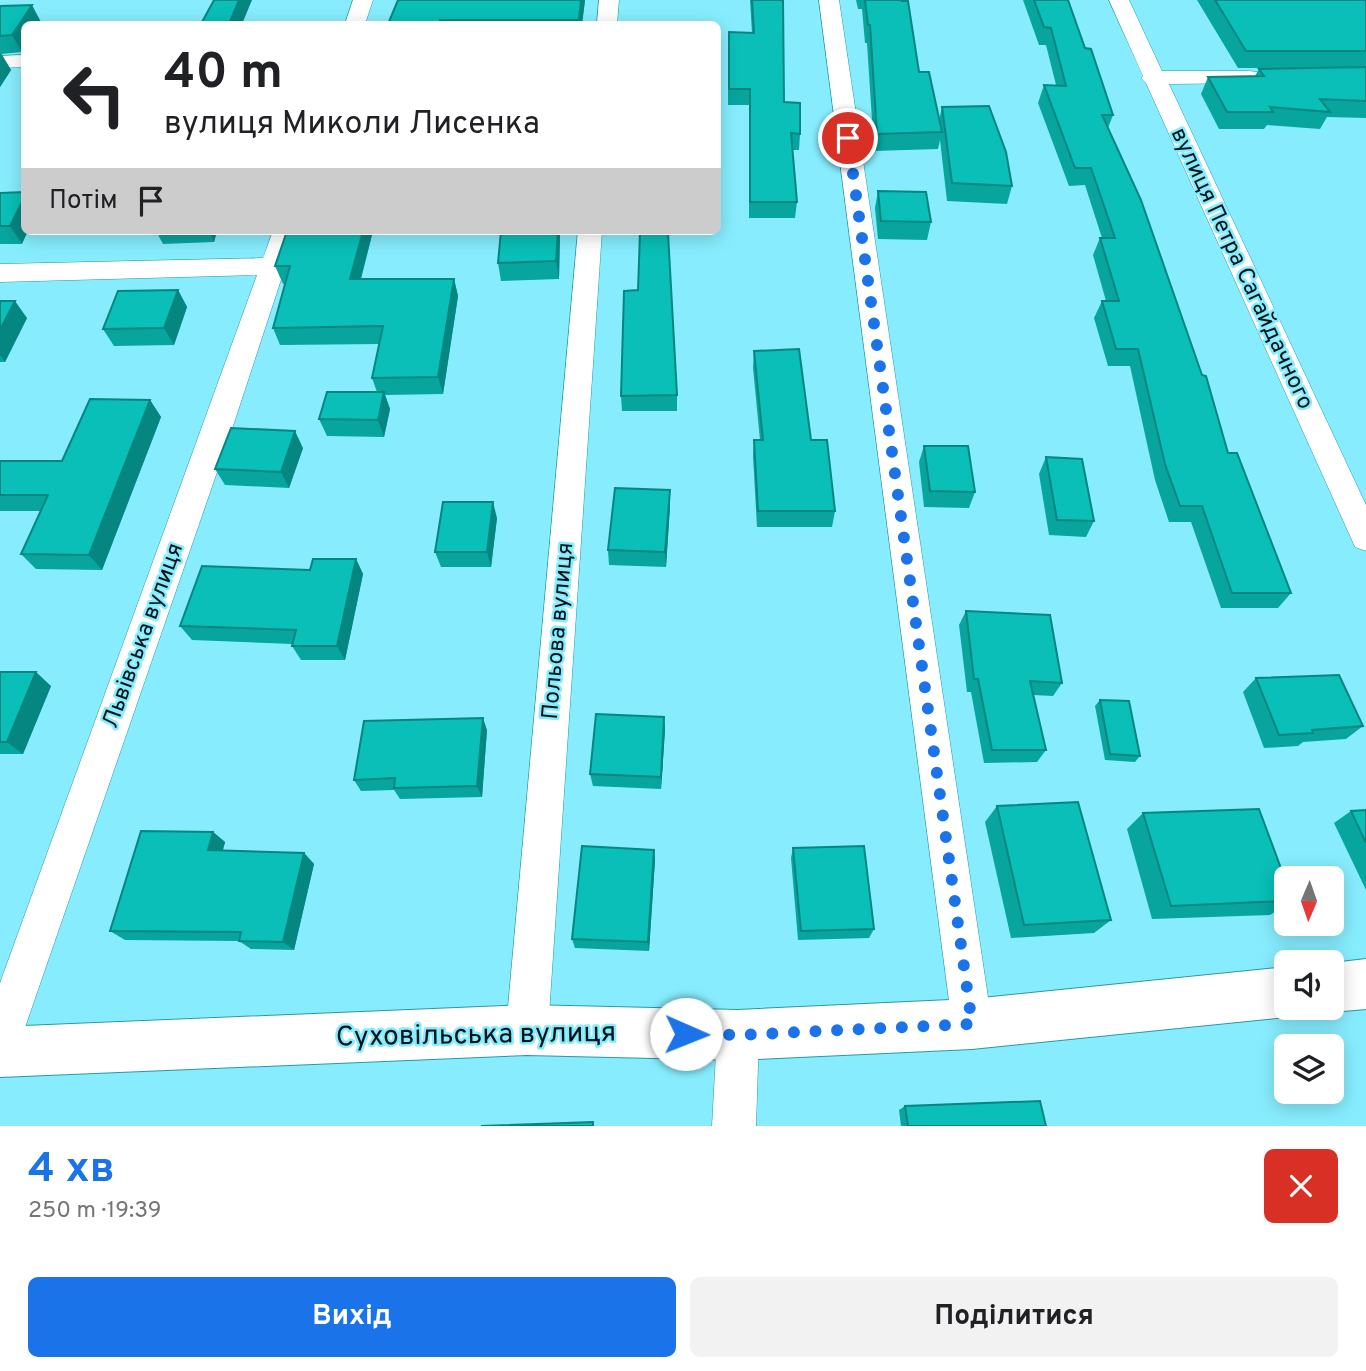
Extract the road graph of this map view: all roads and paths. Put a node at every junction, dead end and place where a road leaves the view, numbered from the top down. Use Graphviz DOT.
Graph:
graph roads {
  1 [pos="363,0"];
  2 [pos="609,0"];
  3 [pos="829,0"];
  4 [pos="1119,0"];
  5 [pos="356,21"];
  6 [pos="607,21"];
  7 [pos="21,61"];
  8 [pos="0,62"];
  9 [pos="1273,77"];
  10 [pos="1153,78"];
  11 [pos="284,235"];
  12 [pos="590,235"];
  13 [pos="273,265"];
  14 [pos="0,273"];
  15 [pos="1366,538"];
  16 [pos="1366,984"];
  17 [pos="1344,986"];
  18 [pos="1274,993"];
  19 [pos="972,1024"];
  20 [pos="527,1030"];
  21 [pos="738,1035"];
  22 [pos="0,1039"];
  23 [pos="0,1052"];
  24 [pos="734,1126"];
  1 -- 5 [label="street"];
  2 -- 6 [label="street"];
  3 -- 19 [label="street"];
  4 -- 10 [label="street, вулиця Петра Сагайдачного"];
  7 -- 8 [label="street"];
  9 -- 10 [label="street"];
  10 -- 15 [label="street, вулиця Петра Сагайдачного"];
  11 -- 13 [label="street, Львівська вулиця"];
  12 -- 20 [label="street, Польова вулиця"];
  13 -- 14 [label="street"];
  13 -- 22 [label="street, Львівська вулиця"];
  16 -- 17 [label="street"];
  18 -- 19 [label="street, Суховільська вулиця"];
  19 -- 21 [label="street, Суховільська вулиця"];
  20 -- 21 [label="street, Суховільська вулиця"];
  20 -- 23 [label="street, Суховільська вулиця"];
  21 -- 24 [label="street"];
}
